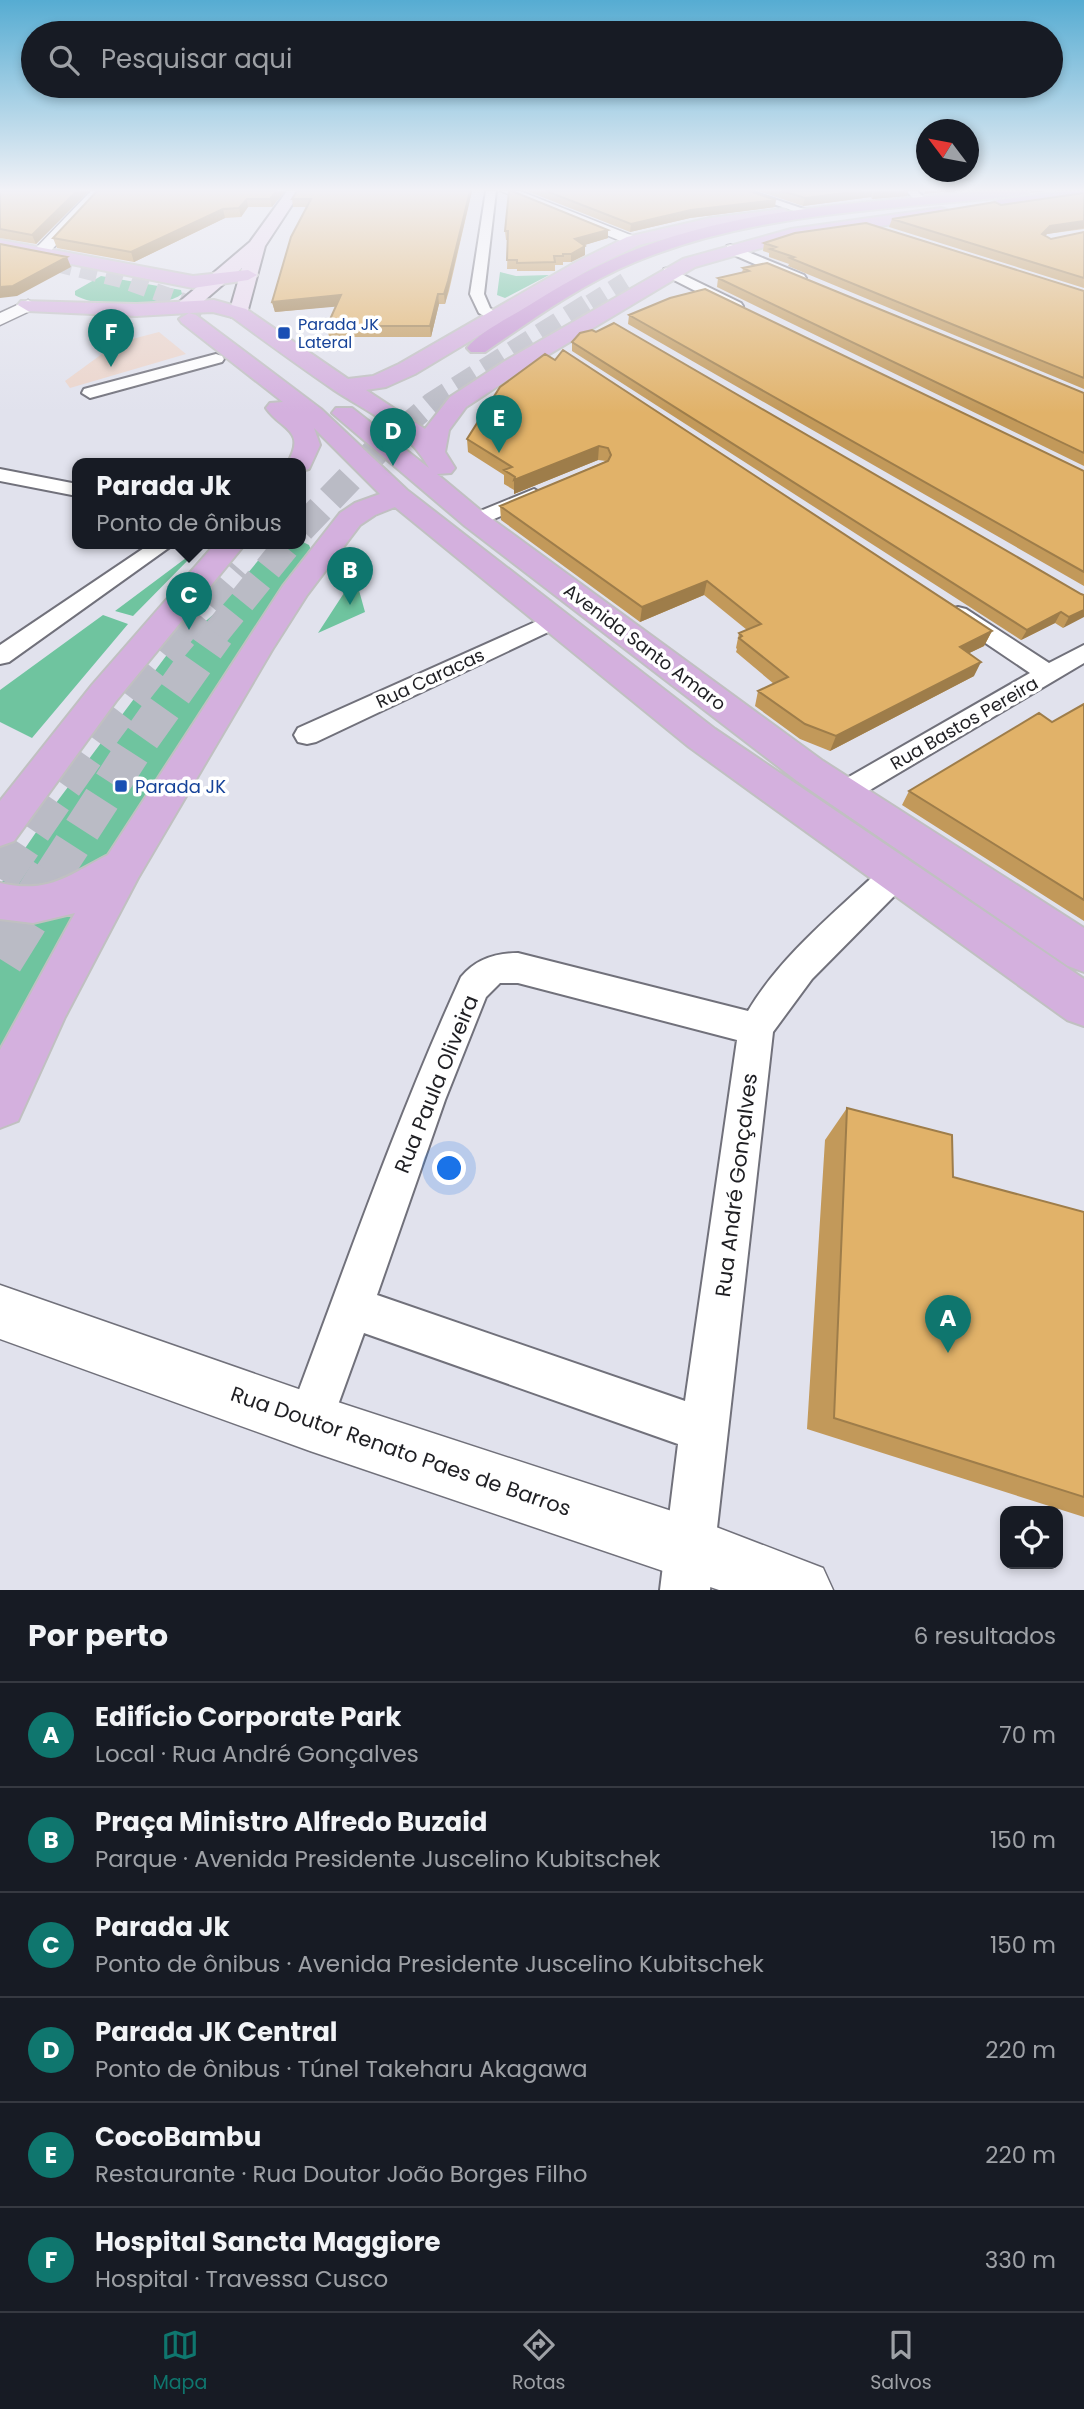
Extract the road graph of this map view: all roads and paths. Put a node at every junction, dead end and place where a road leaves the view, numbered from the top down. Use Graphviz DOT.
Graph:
graph roads {
  1 [pos="103,265"];
  2 [pos="235,265"];
  3 [pos="251,265"];
  4 [pos="480,265"];
  5 [pos="593,265"];
  6 [pos="613,265"];
  7 [pos="657,265"];
  8 [pos="687,265"];
  9 [pos="770,265"];
  10 [pos="669,272"];
  11 [pos="248,275"];
  12 [pos="85,277"];
  13 [pos="625,281"];
  14 [pos="817,285"];
  15 [pos="198,299"];
  16 [pos="480,303"];
  17 [pos="28,305"];
  18 [pos="523,310"];
  19 [pos="239,313"];
  20 [pos="749,313"];
  21 [pos="600,315"];
  22 [pos="495,318"];
  23 [pos="0,320"];
  24 [pos="623,329"];
  25 [pos="549,344"];
  26 [pos="478,348"];
  27 [pos="571,358"];
  28 [pos="216,359"];
  29 [pos="513,366"];
  30 [pos="457,380"];
  31 [pos="344,386"];
  32 [pos="91,394"];
  33 [pos="434,450"];
  34 [pos="303,458"];
  35 [pos="0,475"];
  36 [pos="72,489"];
  37 [pos="549,489"];
  38 [pos="398,496"];
  39 [pos="466,513"];
  40 [pos="157,549"];
  41 [pos="226,549"];
  42 [pos="943,605"];
  43 [pos="553,621"];
  44 [pos="1084,653"];
  45 [pos="0,656"];
  46 [pos="1048,674"];
  47 [pos="307,735"];
  48 [pos="843,793"];
  49 [pos="0,830"];
  50 [pos="122,866"];
  51 [pos="895,876"];
  52 [pos="0,901"];
  53 [pos="1084,952"];
  54 [pos="1084,1004"];
  55 [pos="756,1029"];
  56 [pos="0,1103"];
  57 [pos="351,1307"];
  58 [pos="0,1312"];
  59 [pos="310,1422"];
  60 [pos="703,1430"];
  61 [pos="688,1569"];
  62 [pos="801,1590"];
  1 -- 12 [label="main road"];
  1 -- 15 [label="main road"];
  2 -- 15 [label="main road"];
  3 -- 11 [label="main road"];
  4 -- 16 [label="street"];
  5 -- 18 [label="main road"];
  6 -- 18 [label="highway"];
  7 -- 13 [label="highway"];
  8 -- 10 [label="main road"];
  9 -- 14 [label="street"];
  10 -- 20 [label="street"];
  10 -- 21 [label="main road"];
  11 -- 15 [label="main road"];
  11 -- 19 [label="main road"];
  15 -- 17 [label="main road"];
  15 -- 19 [label="main road"];
  15 -- 28 [label="main road"];
  15 -- 38 [label="main road, Avenida Santo Amaro"];
  15 -- 39 [label="main road, Avenida Santo Amaro"];
  16 -- 18 [label="street"];
  16 -- 22 [label="street"];
  17 -- 23 [label="street"];
  18 -- 22 [label="main road"];
  18 -- 26 [label="highway"];
  19 -- 31 [label="main road"];
  21 -- 24 [label="street"];
  21 -- 25 [label="main road"];
  22 -- 31 [label="main road"];
  25 -- 27 [label="street"];
  25 -- 29 [label="main road"];
  28 -- 32 [label="street"];
  28 -- 34 [label="main road"];
  29 -- 30 [label="main road"];
  29 -- 33 [label="main road"];
  31 -- 33 [label="main road"];
  33 -- 39 [label="main road"];
  35 -- 36 [label="street"];
  37 -- 39 [label="street"];
  38 -- 43 [label="main road, Avenida Santo Amaro"];
  38 -- 50 [label="main road"];
  39 -- 48 [label="main road, Avenida Santo Amaro"];
  40 -- 45 [label="street"];
  41 -- 49 [label="main road"];
  42 -- 46 [label="street"];
  43 -- 47 [label="street, Rua Caracas"];
  43 -- 51 [label="main road, Avenida Santo Amaro"];
  44 -- 46 [label="street, Rua Bastos Pereira"];
  46 -- 48 [label="street, Rua Bastos Pereira"];
  48 -- 53 [label="main road, Avenida Santo Amaro"];
  50 -- 52 [label="main road"];
  50 -- 56 [label="main road"];
  51 -- 54 [label="main road, Avenida Santo Amaro"];
  51 -- 55 [label="street, Rua André Gonçalves"];
  55 -- 57 [label="street, Rua Paula Oliveira"];
  55 -- 60 [label="street, Rua André Gonçalves"];
  57 -- 59 [label="street, Rua Paula Oliveira"];
  57 -- 60 [label="street"];
  58 -- 59 [label="street, Rua Doutor Renato Paes de Barros"];
  59 -- 61 [label="street, Rua Doutor Renato Paes de Barros"];
  60 -- 61 [label="street, Rua André Gonçalves"];
  61 -- 62 [label="street, Rua Doutor Renato Paes de Barros"];
}
